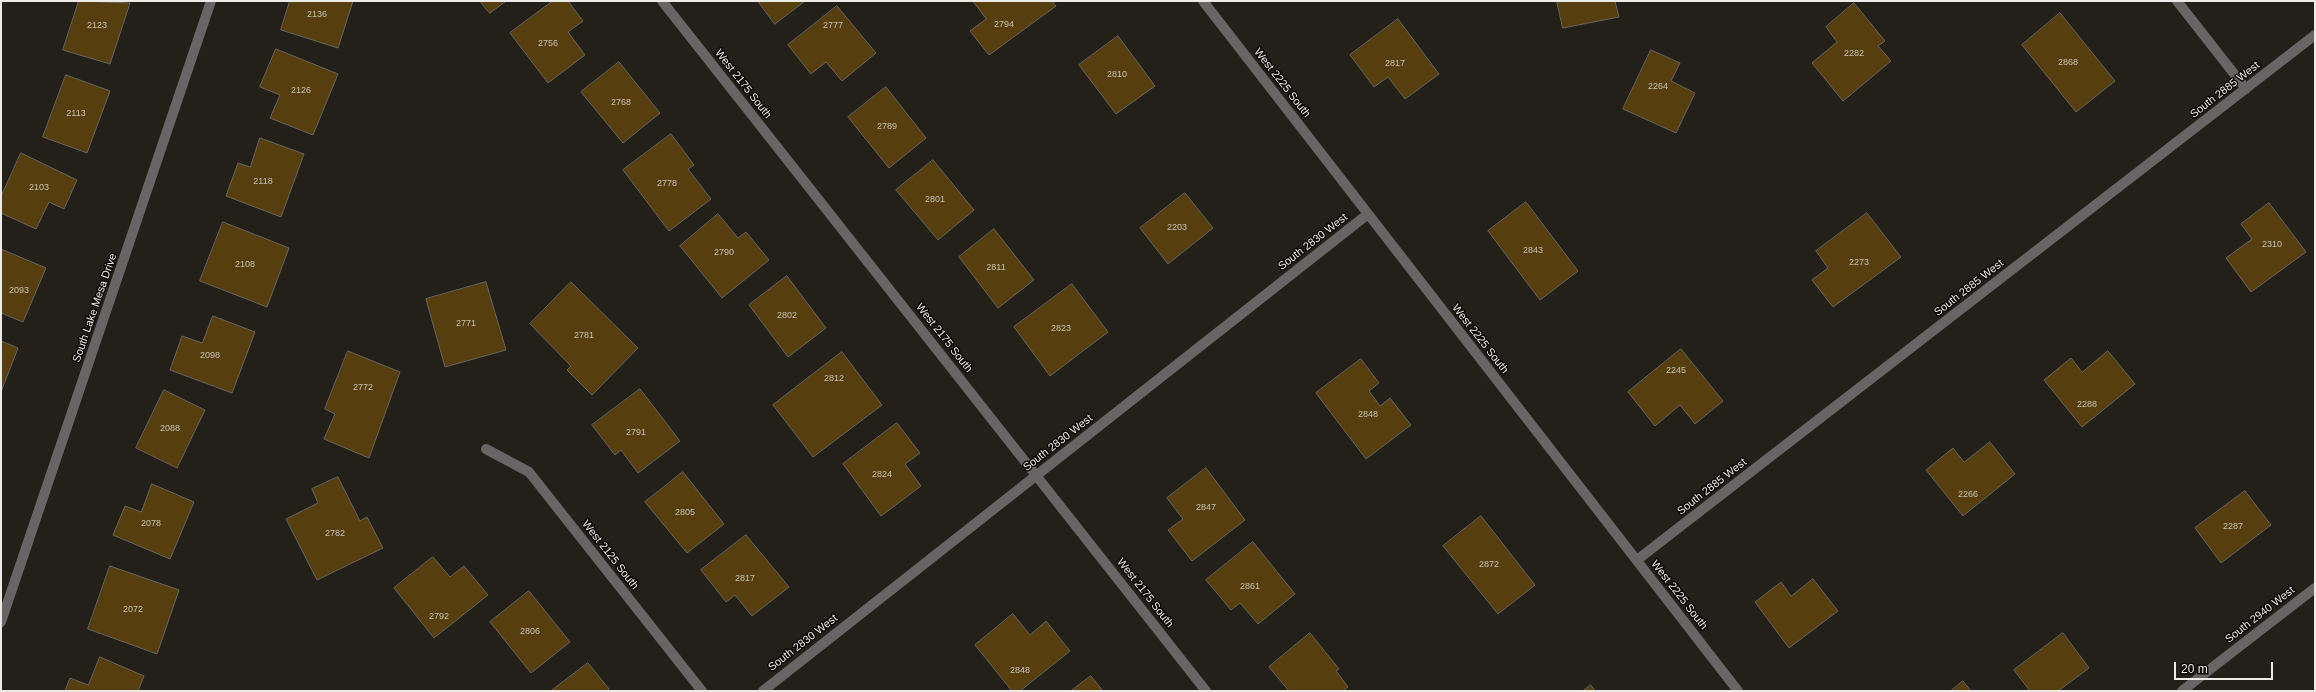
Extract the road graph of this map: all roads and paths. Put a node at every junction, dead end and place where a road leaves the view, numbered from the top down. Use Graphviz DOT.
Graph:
graph roads {
  1 [pos="211,1"];
  2 [pos="662,1"];
  3 [pos="1203,1"];
  4 [pos="2177,1"];
  5 [pos="2315,35"];
  6 [pos="2246,89"];
  7 [pos="1368,214"];
  8 [pos="486,449"];
  9 [pos="1037,474"];
  10 [pos="1637,560"];
  11 [pos="2315,588"];
  12 [pos="1,622"];
  13 [pos="702,691"];
  14 [pos="763,691"];
  15 [pos="1206,691"];
  16 [pos="1738,691"];
  17 [pos="2182,691"];
  1 -- 12 [label="street, South Lake Mesa Drive"];
  2 -- 9 [label="street, West 2175 South"];
  3 -- 7 [label="street, West 2225 South"];
  4 -- 6 [label="street"];
  5 -- 6 [label="street, South 2885 West"];
  6 -- 10 [label="street, South 2885 West"];
  7 -- 9 [label="street, South 2830 West"];
  7 -- 10 [label="street, West 2225 South"];
  8 -- 13 [label="street, West 2125 South"];
  9 -- 14 [label="street, South 2830 West"];
  9 -- 15 [label="street, West 2175 South"];
  10 -- 16 [label="street, West 2225 South"];
  11 -- 17 [label="street, South 2940 West"];
}
